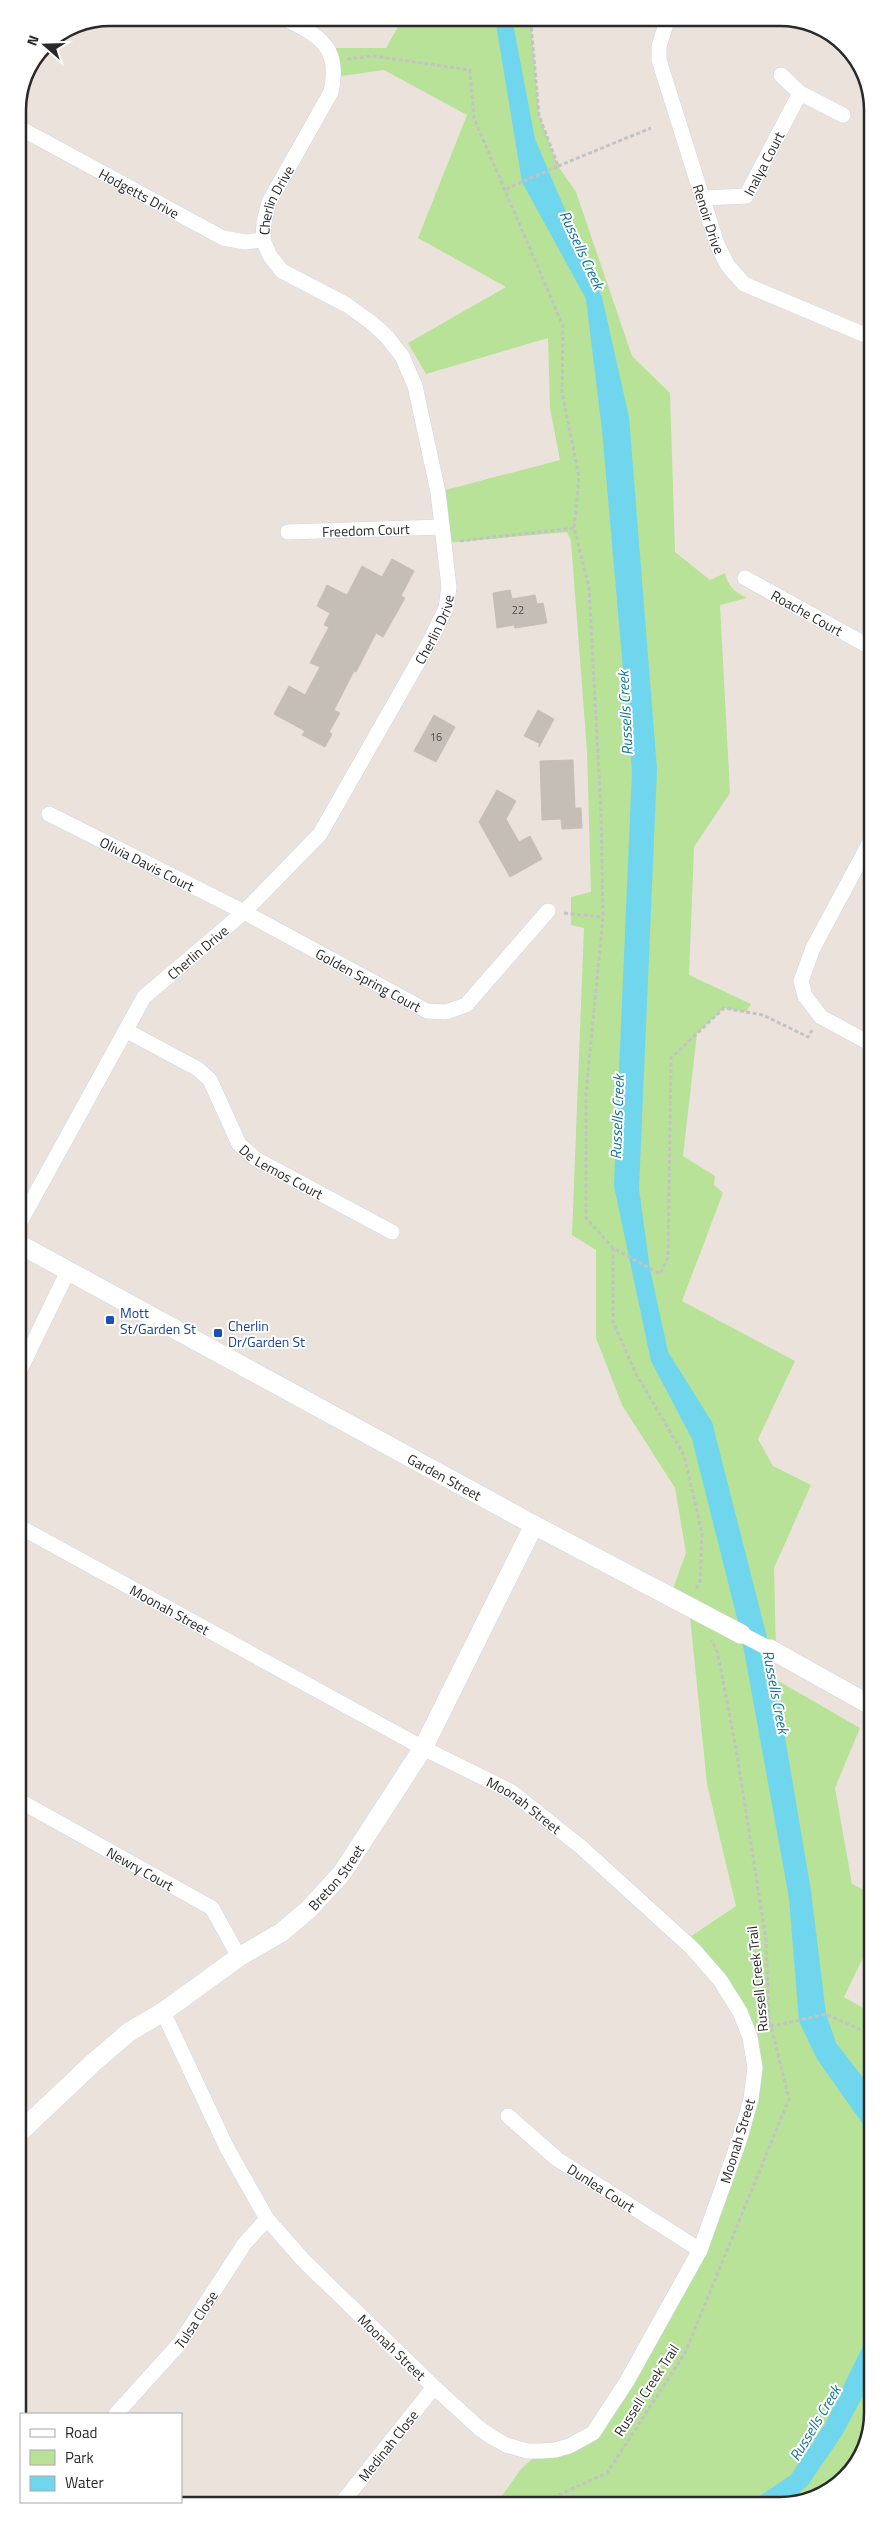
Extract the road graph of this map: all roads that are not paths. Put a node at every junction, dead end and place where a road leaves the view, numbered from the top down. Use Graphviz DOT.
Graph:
graph roads {
  1 [pos="300,26"];
  2 [pos="665,26"];
  3 [pos="781,75"];
  4 [pos="800,93"];
  5 [pos="843,115"];
  6 [pos="26,131"];
  7 [pos="703,198"];
  8 [pos="263,240"];
  9 [pos="864,332"];
  10 [pos="442,526"];
  11 [pos="288,532"];
  12 [pos="746,578"];
  13 [pos="864,644"];
  14 [pos="49,814"];
  15 [pos="864,854"];
  16 [pos="548,911"];
  17 [pos="244,912"];
  18 [pos="127,1031"];
  19 [pos="864,1040"];
  20 [pos="26,1211"];
  21 [pos="392,1232"];
  22 [pos="26,1248"];
  23 [pos="68,1272"];
  24 [pos="26,1358"];
  25 [pos="534,1525"];
  26 [pos="26,1531"];
  27 [pos="864,1702"];
  28 [pos="423,1748"];
  29 [pos="26,1804"];
  30 [pos="238,1958"];
  31 [pos="163,2012"];
  32 [pos="508,2116"];
  33 [pos="26,2126"];
  34 [pos="267,2219"];
  35 [pos="700,2250"];
  36 [pos="434,2387"];
  37 [pos="117,2413"];
  38 [pos="347,2497"];
  1 -- 8 [label="street, Cherlin Drive"];
  2 -- 7 [label="street, Renoir Drive"];
  3 -- 4 [label="street"];
  4 -- 5 [label="street"];
  4 -- 7 [label="street, Inalya Court"];
  6 -- 8 [label="street, Hodgetts Drive"];
  7 -- 9 [label="street, Renoir Drive"];
  8 -- 10 [label="street, Cherlin Drive"];
  10 -- 11 [label="street, Freedom Court"];
  10 -- 17 [label="street, Cherlin Drive"];
  12 -- 13 [label="street, Roache Court"];
  14 -- 17 [label="street, Olivia Davis Court"];
  15 -- 19 [label="street"];
  16 -- 17 [label="street, Golden Spring Court"];
  17 -- 18 [label="street, Cherlin Drive"];
  18 -- 20 [label="street, Cherlin Drive"];
  18 -- 21 [label="street, De Lemos Court"];
  22 -- 23 [label="street, Garden Street"];
  23 -- 24 [label="street"];
  23 -- 25 [label="street, Garden Street"];
  25 -- 27 [label="street, Garden Street"];
  25 -- 28 [label="street, Breton Street"];
  26 -- 28 [label="street, Moonah Street"];
  28 -- 30 [label="street, Breton Street"];
  28 -- 35 [label="street, Moonah Street"];
  29 -- 30 [label="street, Newry Court"];
  30 -- 31 [label="street, Breton Street"];
  31 -- 33 [label="street, Breton Street"];
  31 -- 34 [label="street, Moonah Street"];
  32 -- 35 [label="street, Dunlea Court"];
  34 -- 36 [label="street, Moonah Street"];
  34 -- 37 [label="street, Tulsa Close"];
  35 -- 36 [label="street, Moonah Street"];
  36 -- 38 [label="street, Medinah Close"];
}
